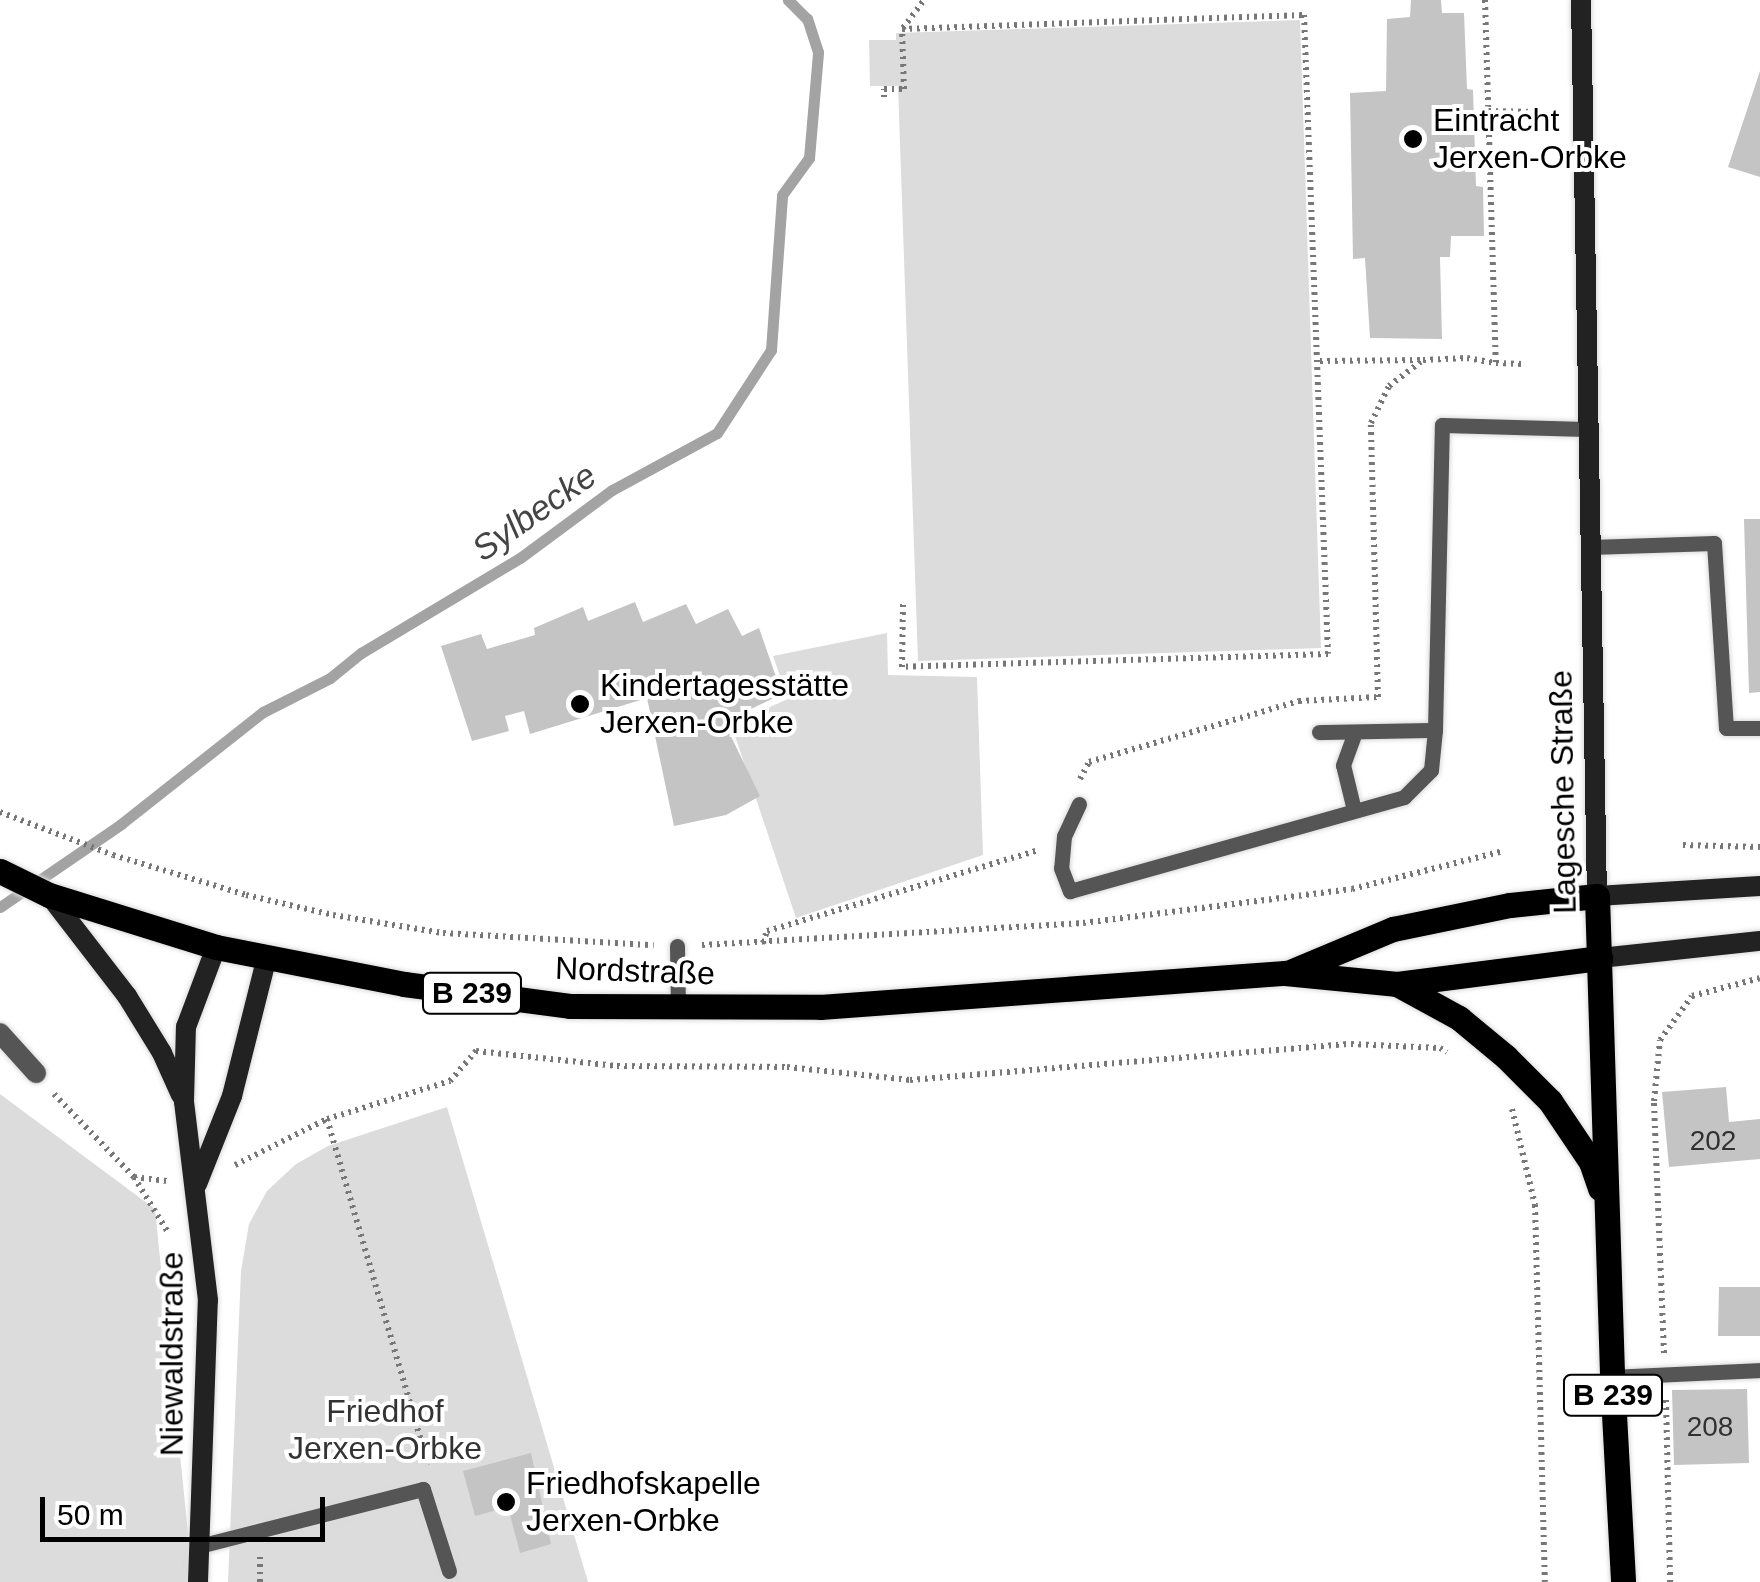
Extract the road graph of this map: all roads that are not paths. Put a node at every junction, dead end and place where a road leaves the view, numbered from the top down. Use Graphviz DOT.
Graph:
graph roads {
  1 [pos="1581,0"];
  2 [pos="1588,430"];
  3 [pos="1590,547"];
  4 [pos="1760,728"];
  5 [pos="1435,730"];
  6 [pos="1319,732"];
  7 [pos="1356,732"];
  8 [pos="1076,798"];
  9 [pos="1354,810"];
  10 [pos="4,873"];
  11 [pos="1760,886"];
  12 [pos="49,895"];
  13 [pos="1597,896"];
  14 [pos="1760,941"];
  15 [pos="216,946"];
  16 [pos="676,946"];
  17 [pos="267,956"];
  18 [pos="1600,958"];
  19 [pos="1285,974"];
  20 [pos="1396,984"];
  21 [pos="678,1006"];
  22 [pos="0,1033"];
  23 [pos="36,1073"];
  24 [pos="184,1101"];
  25 [pos="196,1186"];
  26 [pos="1607,1208"];
  27 [pos="1760,1370"];
  28 [pos="1612,1377"];
  29 [pos="199,1546"];
  30 [pos="449,1572"];
  31 [pos="198,1582"];
  32 [pos="1624,1582"];
  1 -- 2 [label="main road, Lagesche Straße"];
  2 -- 3 [label="main road, Lagesche Straße"];
  2 -- 5 [label="lane"];
  3 -- 4 [label="lane"];
  3 -- 13 [label="main road, Lagesche Straße"];
  5 -- 7 [label="lane"];
  5 -- 9 [label="lane"];
  6 -- 7 [label="lane"];
  7 -- 9 [label="lane"];
  8 -- 9 [label="lane"];
  10 -- 12 [label="main road, Nordstraße / B 239"];
  11 -- 13 [label="main road"];
  12 -- 15 [label="main road, Nordstraße / B 239"];
  12 -- 24 [label="main road"];
  13 -- 18 [label="main road, Lagesche Straße / B 239"];
  13 -- 19 [label="main road, Nordstraße / B 239"];
  14 -- 18 [label="main road"];
  15 -- 17 [label="main road, Nordstraße / B 239"];
  15 -- 24 [label="main road, Niewaldstraße"];
  16 -- 21 [label="lane"];
  17 -- 21 [label="main road, Nordstraße / B 239"];
  17 -- 25 [label="main road, Niewaldstraße"];
  18 -- 20 [label="main road, Nordstraße / B 239"];
  18 -- 26 [label="main road, Lagesche Straße / B 239"];
  19 -- 20 [label="main road, Nordstraße / B 239"];
  19 -- 21 [label="main road, Nordstraße / B 239"];
  20 -- 26 [label="main road"];
  22 -- 23 [label="street"];
  24 -- 25 [label="main road, Niewaldstraße"];
  25 -- 29 [label="main road, Niewaldstraße"];
  26 -- 28 [label="main road, Lagesche Straße / B 239"];
  27 -- 28 [label="lane"];
  28 -- 32 [label="main road, Lagesche Straße / B 239"];
  29 -- 30 [label="lane"];
  29 -- 31 [label="main road, Niewaldstraße"];
}
